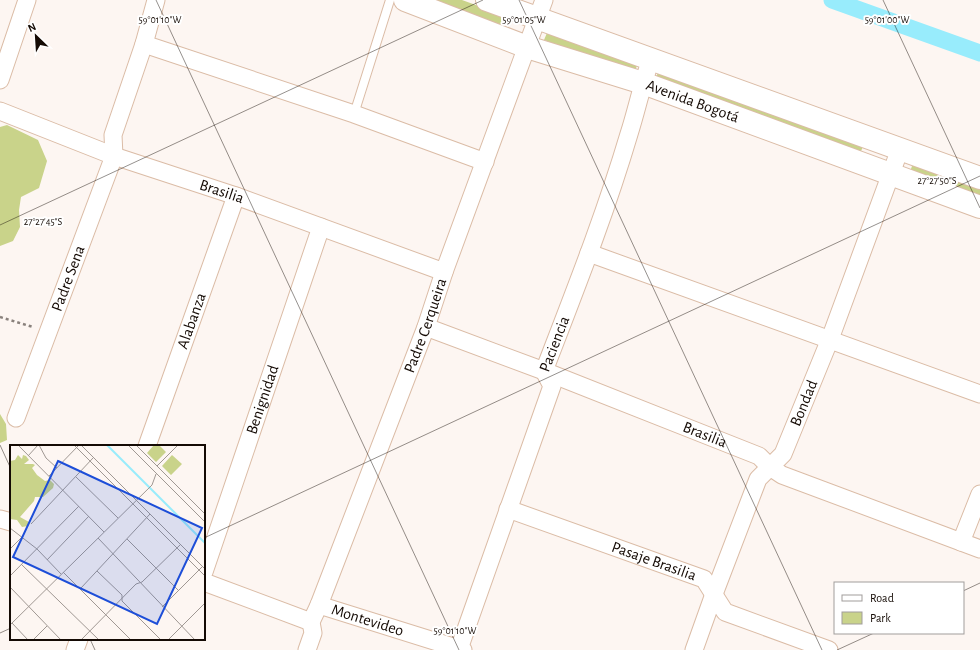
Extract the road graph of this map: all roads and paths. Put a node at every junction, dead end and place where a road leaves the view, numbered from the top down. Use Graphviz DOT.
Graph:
graph roads {
  1 [pos="27,0"];
  2 [pos="156,0"];
  3 [pos="390,0"];
  4 [pos="405,0"];
  5 [pos="487,0"];
  6 [pos="541,9"];
  7 [pos="7,36"];
  8 [pos="144,44"];
  9 [pos="527,47"];
  10 [pos="651,59"];
  11 [pos="0,80"];
  12 [pos="643,83"];
  13 [pos="0,111"];
  14 [pos="354,114"];
  15 [pos="900,149"];
  16 [pos="114,156"];
  17 [pos="485,162"];
  18 [pos="890,174"];
  19 [pos="980,178"];
  20 [pos="236,196"];
  21 [pos="980,207"];
  22 [pos="321,227"];
  23 [pos="589,253"];
  24 [pos="444,272"];
  25 [pos="0,317"];
  26 [pos="426,328"];
  27 [pos="48,332"];
  28 [pos="830,339"];
  29 [pos="544,371"];
  30 [pos="980,394"];
  31 [pos="16,418"];
  32 [pos="147,445"];
  33 [pos="770,467"];
  34 [pos="980,494"];
  35 [pos="508,509"];
  36 [pos="0,519"];
  37 [pos="10,522"];
  38 [pos="961,542"];
  39 [pos="980,549"];
  40 [pos="205,569"];
  41 [pos="205,582"];
  42 [pos="714,594"];
  43 [pos="319,605"];
  44 [pos="311,622"];
  45 [pos="78,640"];
  46 [pos="461,649"];
  47 [pos="75,650"];
  48 [pos="307,650"];
  49 [pos="694,650"];
  50 [pos="829,650"];
  1 -- 7 [label="street"];
  2 -- 8 [label="street, Padre Sena"];
  3 -- 14 [label="lane"];
  4 -- 9 [label="main road, Avenida Bogotá"];
  5 -- 6 [label="main road, Avenida Bogotá"];
  6 -- 9 [label="street, Padre Cerqueira"];
  6 -- 10 [label="main road, Avenida Bogotá"];
  7 -- 11 [label="street"];
  8 -- 14 [label="street"];
  8 -- 16 [label="street, Padre Sena"];
  9 -- 12 [label="main road, Avenida Bogotá"];
  9 -- 17 [label="street, Padre Cerqueira"];
  10 -- 12 [label="street, Paciencia"];
  10 -- 15 [label="main road, Avenida Bogotá"];
  12 -- 18 [label="main road, Avenida Bogotá"];
  12 -- 23 [label="street, Paciencia"];
  13 -- 16 [label="street, Brasilia"];
  14 -- 17 [label="street"];
  15 -- 18 [label="street, Bondad"];
  15 -- 19 [label="main road, Avenida Bogotá"];
  16 -- 20 [label="street, Brasilia"];
  16 -- 27 [label="street, Padre Sena"];
  17 -- 24 [label="street, Padre Cerqueira"];
  18 -- 21 [label="main road, Avenida Bogotá"];
  18 -- 28 [label="street, Bondad"];
  20 -- 22 [label="street, Brasilia"];
  20 -- 32 [label="street, Alabanza"];
  22 -- 24 [label="street, Brasilia"];
  22 -- 40 [label="street, Benignidad"];
  23 -- 28 [label="street"];
  23 -- 29 [label="street, Paciencia"];
  24 -- 26 [label="street, Padre Cerqueira"];
  25 -- 27 [label="path"];
  26 -- 29 [label="street, Brasilia"];
  26 -- 43 [label="street, Padre Cerqueira"];
  27 -- 31 [label="street, Padre Sena"];
  28 -- 30 [label="street"];
  28 -- 33 [label="street, Bondad"];
  29 -- 33 [label="street, Brasilia"];
  29 -- 35 [label="street, Paciencia"];
  33 -- 38 [label="street, Brasilia"];
  33 -- 42 [label="street, Bondad"];
  34 -- 38 [label="street"];
  35 -- 42 [label="street, Pasaje Brasilia"];
  35 -- 46 [label="street, Paciencia"];
  36 -- 37 [label="street"];
  38 -- 39 [label="street, Brasilia"];
  41 -- 44 [label="street, Montevideo"];
  42 -- 49 [label="street, Bondad"];
  42 -- 50 [label="street, Pasaje Brasilia"];
  43 -- 44 [label="street, Padre Cerqueira"];
  43 -- 46 [label="street, Montevideo"];
  44 -- 48 [label="street, Padre Cerqueira"];
  45 -- 47 [label="street"];
}
